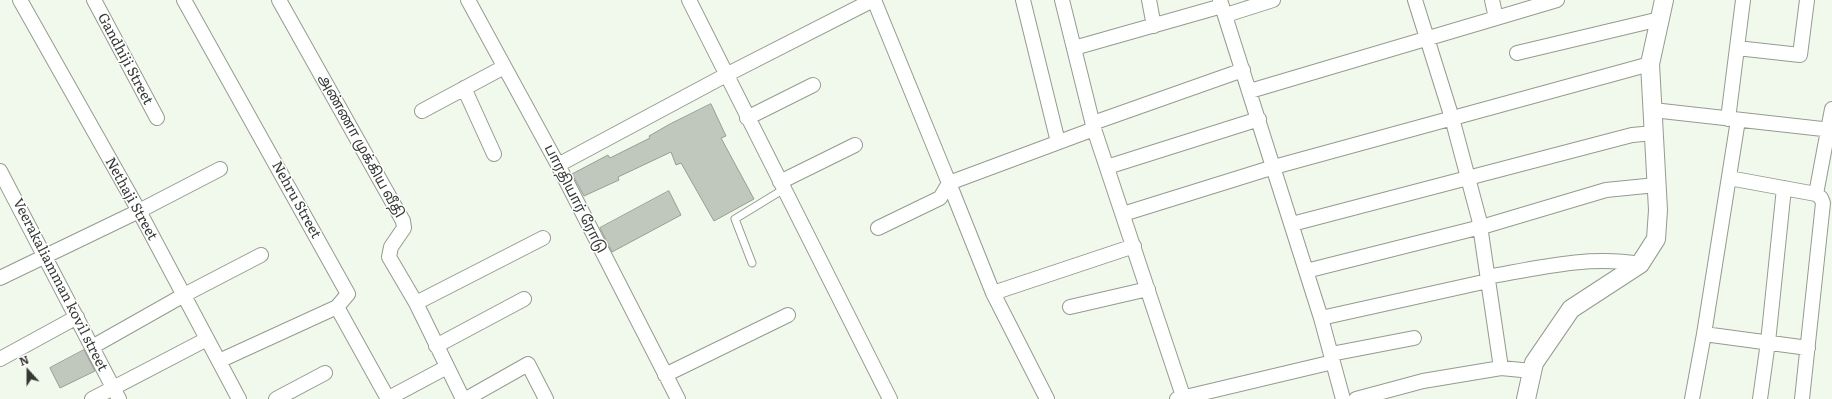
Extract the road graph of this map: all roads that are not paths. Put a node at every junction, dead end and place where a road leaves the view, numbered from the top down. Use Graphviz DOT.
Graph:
graph roads {
  1 [pos="20,0"];
  2 [pos="94,0"];
  3 [pos="184,0"];
  4 [pos="279,0"];
  5 [pos="468,0"];
  6 [pos="689,0"];
  7 [pos="873,0"];
  8 [pos="1023,0"];
  9 [pos="1062,0"];
  10 [pos="1149,0"];
  11 [pos="1273,0"];
  12 [pos="1415,0"];
  13 [pos="1492,0"];
  14 [pos="1557,0"];
  15 [pos="1664,0"];
  16 [pos="1743,0"];
  17 [pos="1807,0"];
  18 [pos="850,5"];
  19 [pos="1223,7"];
  20 [pos="1496,18"];
  21 [pos="1660,19"];
  22 [pos="1154,26"];
  23 [pos="1427,39"];
  24 [pos="1074,48"];
  25 [pos="1737,48"];
  26 [pos="1517,53"];
  27 [pos="1641,66"];
  28 [pos="504,67"];
  29 [pos="1243,70"];
  30 [pos="726,75"];
  31 [pos="813,85"];
  32 [pos="464,88"];
  33 [pos="1250,91"];
  34 [pos="1832,109"];
  35 [pos="1653,110"];
  36 [pos="422,111"];
  37 [pos="156,118"];
  38 [pos="748,118"];
  39 [pos="1452,118"];
  40 [pos="1259,119"];
  41 [pos="1733,119"];
  42 [pos="1093,126"];
  43 [pos="1831,130"];
  44 [pos="1643,134"];
  45 [pos="1058,142"];
  46 [pos="854,145"];
  47 [pos="494,154"];
  48 [pos="558,165"];
  49 [pos="1107,167"];
  50 [pos="1274,167"];
  51 [pos="220,169"];
  52 [pos="0,171"];
  53 [pos="1729,178"];
  54 [pos="1468,179"];
  55 [pos="949,184"];
  56 [pos="782,186"];
  57 [pos="1644,186"];
  58 [pos="1784,188"];
  59 [pos="1816,194"];
  60 [pos="139,211"];
  61 [pos="1123,214"];
  62 [pos="1292,224"];
  63 [pos="1480,227"];
  64 [pos="878,228"];
  65 [pos="543,238"];
  66 [pos="1134,246"];
  67 [pos="261,255"];
  68 [pos="46,256"];
  69 [pos="752,263"];
  70 [pos="1640,264"];
  71 [pos="1306,271"];
  72 [pos="0,278"];
  73 [pos="1488,279"];
  74 [pos="1148,289"];
  75 [pos="993,292"];
  76 [pos="184,295"];
  77 [pos="524,299"];
  78 [pos="416,303"];
  79 [pos="337,307"];
  80 [pos="1070,307"];
  81 [pos="788,315"];
  82 [pos="77,317"];
  83 [pos="1321,318"];
  84 [pos="1704,334"];
  85 [pos="1414,338"];
  86 [pos="207,339"];
  87 [pos="1768,342"];
  88 [pos="436,346"];
  89 [pos="92,347"];
  90 [pos="1808,348"];
  91 [pos="1332,358"];
  92 [pos="0,359"];
  93 [pos="219,361"];
  94 [pos="447,367"];
  95 [pos="1501,368"];
  96 [pos="1525,370"];
  97 [pos="325,373"];
  98 [pos="665,375"];
  99 [pos="116,394"];
  100 [pos="1182,398"];
  101 [pos="92,399"];
  102 [pos="239,399"];
  103 [pos="276,399"];
  104 [pos="388,399"];
  105 [pos="464,399"];
  106 [pos="546,399"];
  107 [pos="678,399"];
  108 [pos="890,399"];
  109 [pos="1047,399"];
  110 [pos="1343,399"];
  111 [pos="1356,399"];
  112 [pos="1526,399"];
  113 [pos="1692,399"];
  114 [pos="1760,399"];
  115 [pos="1802,399"];
  1 -- 60 [label="street, Nethaji Street"];
  2 -- 37 [label="street, Gandhiji Street"];
  3 -- 79 [label="street, Nehru Street"];
  4 -- 78 [label="street, அண்ணா முக்கிய வீதி"];
  5 -- 28 [label="street, பாரதியார் ரோடு"];
  6 -- 30 [label="street"];
  7 -- 18 [label="street"];
  7 -- 55 [label="street"];
  8 -- 45 [label="street"];
  9 -- 24 [label="street"];
  10 -- 22 [label="street"];
  11 -- 19 [label="street"];
  12 -- 23 [label="street"];
  13 -- 20 [label="street"];
  14 -- 20 [label="street"];
  15 -- 21 [label="street"];
  16 -- 25 [label="street"];
  17 -- 25 [label="street"];
  18 -- 30 [label="street"];
  19 -- 22 [label="street"];
  19 -- 29 [label="street"];
  20 -- 23 [label="street"];
  21 -- 26 [label="street"];
  21 -- 27 [label="street"];
  22 -- 24 [label="street"];
  23 -- 33 [label="street"];
  23 -- 39 [label="street"];
  24 -- 42 [label="street"];
  25 -- 41 [label="street"];
  27 -- 35 [label="street"];
  27 -- 39 [label="street"];
  28 -- 32 [label="street"];
  28 -- 48 [label="street, பாரதியார் ரோடு"];
  29 -- 33 [label="street"];
  29 -- 42 [label="street"];
  30 -- 38 [label="street"];
  30 -- 48 [label="street"];
  31 -- 38 [label="street"];
  32 -- 36 [label="street"];
  32 -- 47 [label="street"];
  33 -- 40 [label="street"];
  34 -- 43 [label="street"];
  35 -- 41 [label="street"];
  35 -- 44 [label="street"];
  38 -- 56 [label="street"];
  39 -- 50 [label="street"];
  39 -- 54 [label="street"];
  40 -- 49 [label="street"];
  40 -- 50 [label="street"];
  41 -- 43 [label="street"];
  41 -- 53 [label="street"];
  42 -- 45 [label="street"];
  42 -- 49 [label="street"];
  43 -- 59 [label="street"];
  44 -- 54 [label="street"];
  44 -- 57 [label="street"];
  45 -- 55 [label="street"];
  46 -- 56 [label="street"];
  48 -- 98 [label="street, பாரதியார் ரோடு"];
  49 -- 61 [label="street"];
  50 -- 61 [label="street"];
  50 -- 62 [label="street"];
  51 -- 60 [label="street"];
  52 -- 68 [label="street, Veerakaliamman kovil street"];
  53 -- 58 [label="street"];
  53 -- 84 [label="street"];
  54 -- 62 [label="street"];
  54 -- 63 [label="street"];
  55 -- 64 [label="street"];
  55 -- 75 [label="street"];
  56 -- 69 [label="lane"];
  56 -- 108 [label="street"];
  57 -- 63 [label="street"];
  57 -- 70 [label="street"];
  58 -- 59 [label="street"];
  58 -- 87 [label="street"];
  59 -- 90 [label="street"];
  60 -- 68 [label="street"];
  60 -- 76 [label="street, Nethaji Street"];
  61 -- 66 [label="street"];
  62 -- 71 [label="street"];
  63 -- 71 [label="street"];
  63 -- 73 [label="street"];
  65 -- 78 [label="street"];
  66 -- 74 [label="street"];
  66 -- 75 [label="street"];
  67 -- 76 [label="street"];
  68 -- 72 [label="street"];
  68 -- 82 [label="street, Veerakaliamman kovil street"];
  70 -- 73 [label="street"];
  70 -- 96 [label="street"];
  71 -- 83 [label="street"];
  73 -- 83 [label="street"];
  73 -- 95 [label="street"];
  74 -- 80 [label="street"];
  74 -- 100 [label="street"];
  75 -- 109 [label="street"];
  76 -- 86 [label="street, Nethaji Street"];
  76 -- 89 [label="street"];
  77 -- 88 [label="street"];
  78 -- 88 [label="street, அண்ணா முக்கிய வீதி"];
  79 -- 93 [label="street"];
  79 -- 104 [label="street"];
  81 -- 98 [label="street"];
  82 -- 89 [label="street, Veerakaliamman kovil street"];
  82 -- 92 [label="street"];
  83 -- 91 [label="street"];
  84 -- 87 [label="street"];
  84 -- 113 [label="street"];
  85 -- 91 [label="street"];
  86 -- 93 [label="street, Nethaji Street"];
  86 -- 99 [label="street"];
  87 -- 90 [label="street"];
  87 -- 114 [label="street"];
  88 -- 94 [label="street, அண்ணா முக்கிய வீதி"];
  89 -- 99 [label="street, Veerakaliamman kovil street"];
  90 -- 115 [label="street"];
  91 -- 100 [label="street"];
  91 -- 110 [label="street"];
  93 -- 102 [label="street, Nethaji Street"];
  94 -- 104 [label="street"];
  94 -- 105 [label="street, அண்ணா முக்கிய வீதி"];
  95 -- 96 [label="street"];
  95 -- 111 [label="street"];
  96 -- 112 [label="street"];
  97 -- 103 [label="street"];
  98 -- 107 [label="street, பாரதியார் ரோடு"];
  99 -- 101 [label="street"];
  105 -- 106 [label="street"];
}
